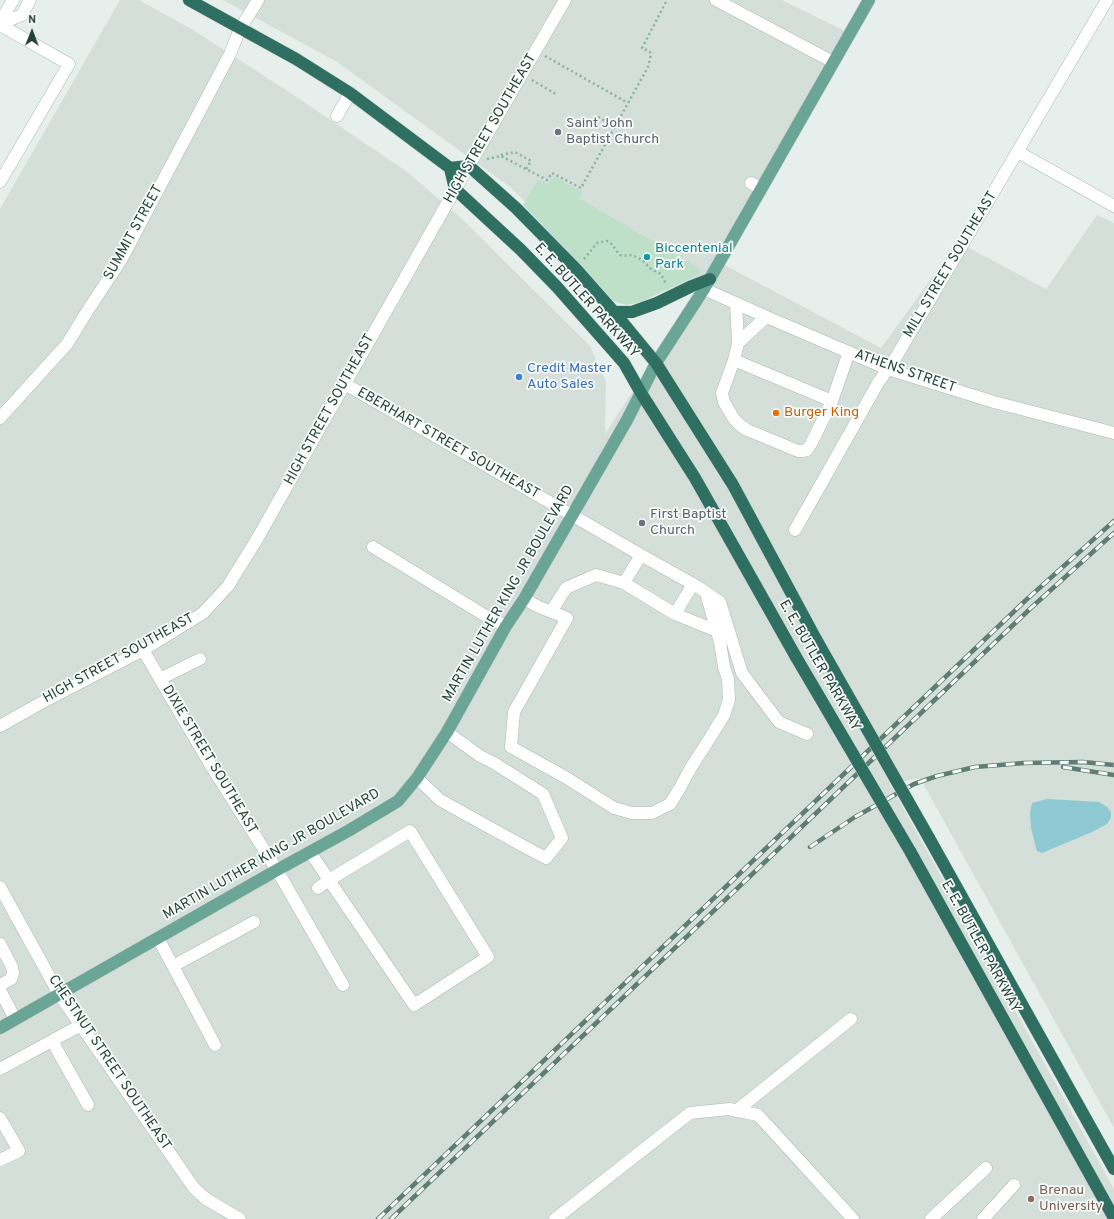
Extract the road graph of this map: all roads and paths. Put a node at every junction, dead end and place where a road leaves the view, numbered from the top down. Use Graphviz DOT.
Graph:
graph roads {
  1 [pos="13,0"];
  2 [pos="30,0"];
  3 [pos="189,0"];
  4 [pos="258,0"];
  5 [pos="565,0"];
  6 [pos="667,0"];
  7 [pos="716,0"];
  8 [pos="869,0"];
  9 [pos="1107,0"];
  10 [pos="0,24"];
  11 [pos="240,29"];
  12 [pos="536,51"];
  13 [pos="833,62"];
  14 [pos="522,75"];
  15 [pos="350,93"];
  16 [pos="556,94"];
  17 [pos="628,103"];
  18 [pos="337,116"];
  19 [pos="598,117"];
  20 [pos="615,126"];
  21 [pos="1018,152"];
  22 [pos="501,156"];
  23 [pos="483,159"];
  24 [pos="469,166"];
  25 [pos="450,168"];
  26 [pos="526,169"];
  27 [pos="0,182"];
  28 [pos="455,189"];
  29 [pos="1114,206"];
  30 [pos="584,259"];
  31 [pos="666,284"];
  32 [pos="707,284"];
  33 [pos="736,304"];
  34 [pos="614,312"];
  35 [pos="766,317"];
  36 [pos="738,343"];
  37 [pos="849,352"];
  38 [pos="734,360"];
  39 [pos="656,363"];
  40 [pos="888,369"];
  41 [pos="344,384"];
  42 [pos="641,394"];
  43 [pos="832,401"];
  44 [pos="0,418"];
  45 [pos="1114,433"];
  46 [pos="572,516"];
  47 [pos="795,530"];
  48 [pos="373,547"];
  49 [pos="641,555"];
  50 [pos="624,583"];
  51 [pos="693,584"];
  52 [pos="706,593"];
  53 [pos="524,599"];
  54 [pos="551,612"];
  55 [pos="675,614"];
  56 [pos="506,626"];
  57 [pos="716,630"];
  58 [pos="143,650"];
  59 [pos="200,659"];
  60 [pos="160,679"];
  61 [pos="0,726"];
  62 [pos="447,732"];
  63 [pos="807,734"];
  64 [pos="417,778"];
  65 [pos="310,852"];
  66 [pos="277,870"];
  67 [pos="329,880"];
  68 [pos="0,887"];
  69 [pos="318,888"];
  70 [pos="254,922"];
  71 [pos="158,938"];
  72 [pos="0,944"];
  73 [pos="172,966"];
  74 [pos="0,985"];
  75 [pos="343,985"];
  76 [pos="0,990"];
  77 [pos="59,994"];
  78 [pos="15,1019"];
  79 [pos="851,1019"];
  80 [pos="81,1025"];
  81 [pos="0,1028"];
  82 [pos="52,1041"];
  83 [pos="216,1045"];
  84 [pos="0,1069"];
  85 [pos="88,1105"];
  86 [pos="736,1111"];
  87 [pos="0,1118"];
  88 [pos="0,1160"];
  89 [pos="986,1168"];
  90 [pos="1114,1169"];
  91 [pos="1014,1185"];
  92 [pos="1114,1218"];
  93 [pos="240,1219"];
  94 [pos="555,1219"];
  95 [pos="853,1219"];
  96 [pos="931,1219"];
  97 [pos="983,1219"];
  1 -- 10 [label="street"];
  2 -- 10 [label="street"];
  3 -- 11 [label="highway"];
  4 -- 11 [label="street, SUMMIT STREET"];
  5 -- 12 [label="street, HIGH STREET SOUTHEAST"];
  6 -- 17 [label="path"];
  7 -- 13 [label="street"];
  8 -- 13 [label="main road, MARTIN LUTHER KING JR BOULEVARD"];
  9 -- 21 [label="street, MILL STREET SOUTHEAST"];
  10 -- 27 [label="street"];
  11 -- 15 [label="highway"];
  11 -- 44 [label="street, SUMMIT STREET"];
  12 -- 14 [label="street, HIGH STREET SOUTHEAST"];
  12 -- 17 [label="path"];
  13 -- 32 [label="main road, MARTIN LUTHER KING JR BOULEVARD"];
  14 -- 16 [label="path"];
  14 -- 24 [label="street, HIGH STREET SOUTHEAST"];
  15 -- 18 [label="street"];
  15 -- 25 [label="highway"];
  17 -- 20 [label="path"];
  19 -- 20 [label="path"];
  20 -- 26 [label="path"];
  21 -- 29 [label="street"];
  21 -- 40 [label="street, MILL STREET SOUTHEAST"];
  22 -- 23 [label="path"];
  22 -- 26 [label="path"];
  22 -- 26 [label="path"];
  24 -- 25 [label="highway"];
  24 -- 28 [label="street, HIGH STREET SOUTHEAST"];
  24 -- 34 [label="highway, E. E. BUTLER PARKWAY"];
  25 -- 28 [label="highway"];
  28 -- 41 [label="street, HIGH STREET SOUTHEAST"];
  28 -- 42 [label="highway, E. E. BUTLER PARKWAY"];
  30 -- 31 [label="path"];
  32 -- 33 [label="street, ATHENS STREET"];
  32 -- 34 [label="highway"];
  32 -- 39 [label="main road, MARTIN LUTHER KING JR BOULEVARD"];
  33 -- 35 [label="street, ATHENS STREET"];
  33 -- 36 [label="street"];
  34 -- 39 [label="highway, E. E. BUTLER PARKWAY"];
  35 -- 36 [label="street"];
  35 -- 37 [label="street, ATHENS STREET"];
  36 -- 38 [label="street"];
  37 -- 40 [label="street, ATHENS STREET"];
  37 -- 43 [label="street"];
  38 -- 43 [label="street"];
  38 -- 43 [label="street"];
  39 -- 42 [label="main road, MARTIN LUTHER KING JR BOULEVARD"];
  39 -- 90 [label="highway, E. E. BUTLER PARKWAY, bridge"];
  40 -- 45 [label="street, ATHENS STREET"];
  40 -- 47 [label="street, MILL STREET SOUTHEAST"];
  41 -- 46 [label="street, EBERHART STREET SOUTHEAST"];
  41 -- 58 [label="street, HIGH STREET SOUTHEAST"];
  42 -- 46 [label="main road, MARTIN LUTHER KING JR BOULEVARD"];
  42 -- 92 [label="highway, E. E. BUTLER PARKWAY, bridge"];
  46 -- 49 [label="street, EBERHART STREET SOUTHEAST"];
  46 -- 53 [label="main road, MARTIN LUTHER KING JR BOULEVARD"];
  48 -- 56 [label="street"];
  49 -- 50 [label="street"];
  49 -- 51 [label="street, EBERHART STREET SOUTHEAST"];
  50 -- 54 [label="street"];
  50 -- 55 [label="street"];
  51 -- 52 [label="street, EBERHART STREET SOUTHEAST"];
  51 -- 55 [label="street"];
  52 -- 57 [label="street"];
  52 -- 63 [label="street, EBERHART STREET SOUTHEAST"];
  53 -- 54 [label="street"];
  53 -- 56 [label="main road, MARTIN LUTHER KING JR BOULEVARD"];
  54 -- 57 [label="street"];
  55 -- 57 [label="street"];
  56 -- 62 [label="main road, MARTIN LUTHER KING JR BOULEVARD"];
  58 -- 60 [label="street, DIXIE STREET SOUTHEAST"];
  58 -- 61 [label="street, HIGH STREET SOUTHEAST"];
  59 -- 60 [label="street"];
  60 -- 66 [label="street, DIXIE STREET SOUTHEAST"];
  62 -- 64 [label="main road, MARTIN LUTHER KING JR BOULEVARD"];
  62 -- 64 [label="street"];
  64 -- 65 [label="main road, MARTIN LUTHER KING JR BOULEVARD"];
  65 -- 66 [label="main road, MARTIN LUTHER KING JR BOULEVARD"];
  65 -- 67 [label="street"];
  66 -- 71 [label="main road, MARTIN LUTHER KING JR BOULEVARD"];
  66 -- 75 [label="street, DIXIE STREET SOUTHEAST"];
  67 -- 67 [label="street"];
  67 -- 69 [label="street"];
  68 -- 77 [label="street, CHESTNUT STREET SOUTHEAST"];
  70 -- 73 [label="street"];
  71 -- 73 [label="street"];
  71 -- 77 [label="main road, MARTIN LUTHER KING JR BOULEVARD"];
  72 -- 74 [label="street"];
  73 -- 83 [label="street"];
  76 -- 78 [label="street"];
  77 -- 78 [label="main road, MARTIN LUTHER KING JR BOULEVARD"];
  77 -- 80 [label="street, CHESTNUT STREET SOUTHEAST"];
  78 -- 81 [label="main road, MARTIN LUTHER KING JR BOULEVARD"];
  79 -- 86 [label="street"];
  80 -- 82 [label="street"];
  80 -- 93 [label="street, CHESTNUT STREET SOUTHEAST"];
  82 -- 84 [label="street"];
  82 -- 85 [label="street"];
  86 -- 94 [label="street"];
  86 -- 95 [label="street"];
  87 -- 88 [label="street"];
  89 -- 96 [label="street"];
  91 -- 97 [label="street"];
}
